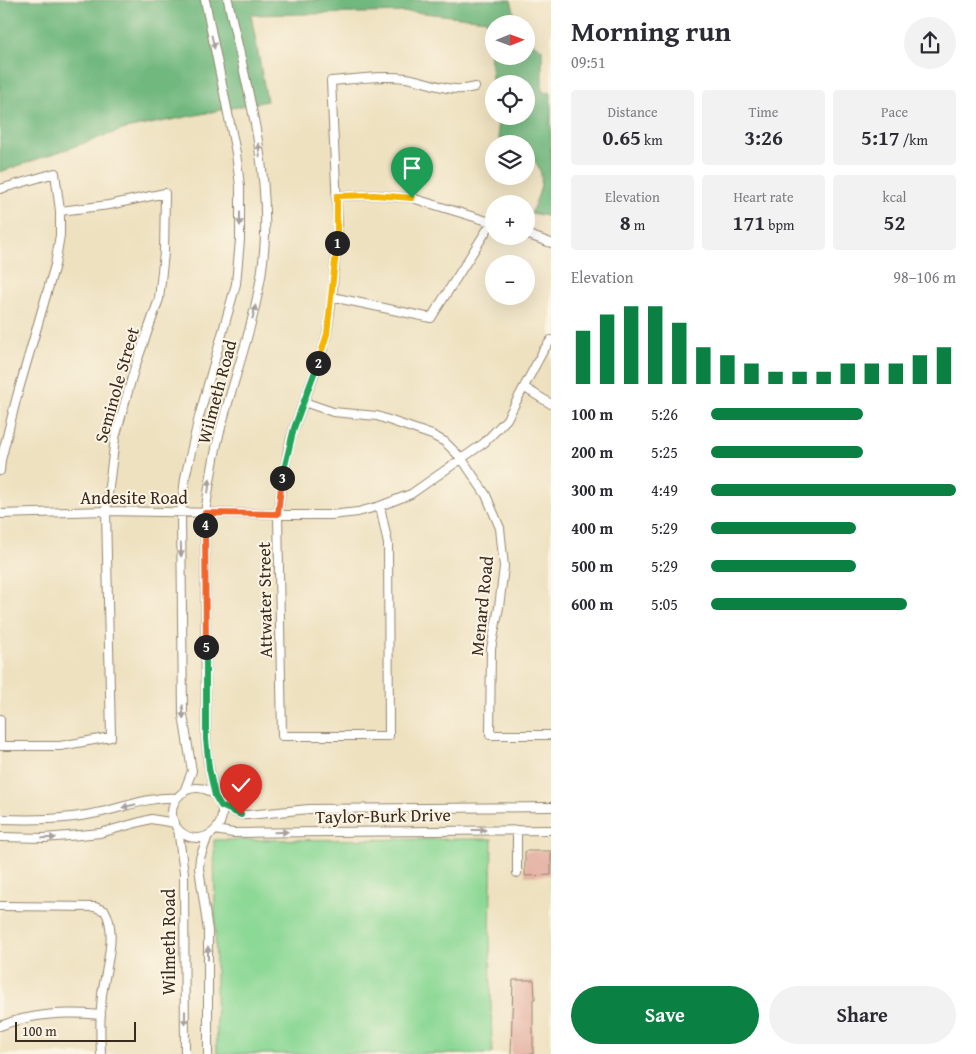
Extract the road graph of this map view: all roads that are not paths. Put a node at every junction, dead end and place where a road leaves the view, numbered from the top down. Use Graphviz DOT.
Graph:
graph roads {
  1 [pos="204,0"];
  2 [pos="228,0"];
  3 [pos="475,87"];
  4 [pos="0,189"];
  5 [pos="337,196"];
  6 [pos="60,211"];
  7 [pos="485,221"];
  8 [pos="485,235"];
  9 [pos="535,237"];
  10 [pos="551,243"];
  11 [pos="332,297"];
  12 [pos="551,340"];
  13 [pos="525,388"];
  14 [pos="304,402"];
  15 [pos="551,404"];
  16 [pos="462,460"];
  17 [pos="0,471"];
  18 [pos="380,506"];
  19 [pos="106,511"];
  20 [pos="181,513"];
  21 [pos="205,513"];
  22 [pos="0,514"];
  23 [pos="278,514"];
  24 [pos="0,719"];
  25 [pos="551,735"];
  26 [pos="0,746"];
  27 [pos="184,792"];
  28 [pos="215,796"];
  29 [pos="177,798"];
  30 [pos="221,806"];
  31 [pos="551,807"];
  32 [pos="0,819"];
  33 [pos="176,826"];
  34 [pos="215,830"];
  35 [pos="517,830"];
  36 [pos="551,830"];
  37 [pos="208,836"];
  38 [pos="0,837"];
  39 [pos="517,873"];
  40 [pos="0,906"];
  41 [pos="101,1015"];
  42 [pos="0,1026"];
  43 [pos="101,1054"];
  44 [pos="185,1054"];
  45 [pos="208,1054"];
  1 -- 20 [label="street, Wilmeth Road, one-way"];
  21 -- 2 [label="street, Wilmeth Road, one-way"];
  3 -- 5 [label="street, Attwater Street"];
  4 -- 6 [label="street"];
  5 -- 7 [label="street"];
  5 -- 11 [label="street, Attwater Street"];
  6 -- 17 [label="street"];
  6 -- 19 [label="street, Seminole Street"];
  8 -- 11 [label="street"];
  9 -- 10 [label="street"];
  11 -- 14 [label="street, Attwater Street"];
  12 -- 13 [label="street, Andesite Road"];
  13 -- 15 [label="street"];
  13 -- 16 [label="street, Andesite Road"];
  14 -- 16 [label="street, Menard Road"];
  14 -- 23 [label="street, Attwater Street"];
  16 -- 18 [label="street, Andesite Road"];
  16 -- 25 [label="street, Menard Road"];
  18 -- 23 [label="street, Andesite Road"];
  18 -- 23 [label="street, Attwater Street"];
  19 -- 20 [label="street, Andesite Road"];
  19 -- 22 [label="street, Andesite Road"];
  19 -- 26 [label="street, Seminole Street"];
  20 -- 21 [label="street, Andesite Road"];
  20 -- 27 [label="street, Wilmeth Road, one-way"];
  21 -- 23 [label="street, Andesite Road"];
  21 -- 28 [label="street, Wilmeth Road"];
  24 -- 26 [label="street"];
  27 -- 28 [label="street"];
  27 -- 29 [label="street"];
  28 -- 30 [label="street"];
  29 -- 32 [label="street, one-way"];
  29 -- 33 [label="street"];
  30 -- 31 [label="street, Taylor-Burk Drive"];
  30 -- 34 [label="street"];
  33 -- 37 [label="street"];
  38 -- 33 [label="street, one-way"];
  33 -- 44 [label="street, Wilmeth Road, one-way"];
  34 -- 35 [label="street, Taylor-Burk Drive, one-way"];
  34 -- 37 [label="street"];
  35 -- 36 [label="street, Taylor-Burk Drive"];
  35 -- 39 [label="street"];
  45 -- 37 [label="street, Wilmeth Road, one-way"];
  40 -- 41 [label="street"];
  41 -- 42 [label="street"];
  41 -- 43 [label="street"];
}
